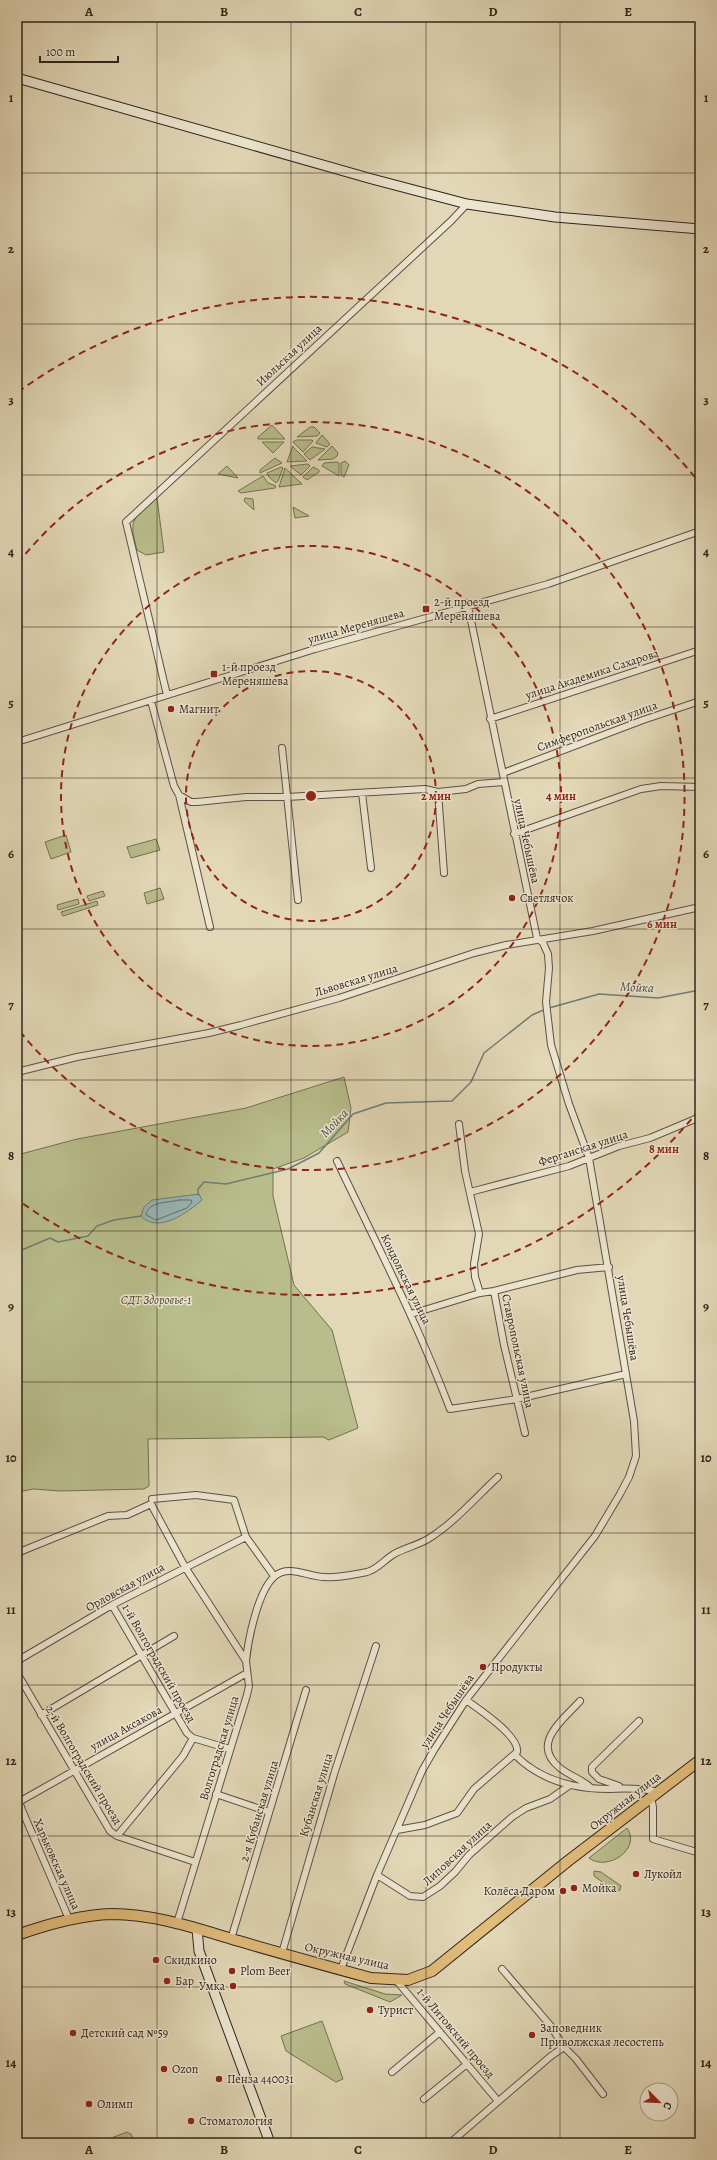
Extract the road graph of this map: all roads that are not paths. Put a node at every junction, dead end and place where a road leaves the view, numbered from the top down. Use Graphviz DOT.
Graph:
graph roads {
  1 [pos="17,78"];
  2 [pos="467,204"];
  3 [pos="700,229"];
  4 [pos="700,531"];
  5 [pos="468,606"];
  6 [pos="700,650"];
  7 [pos="167,696"];
  8 [pos="151,701"];
  9 [pos="700,701"];
  10 [pos="490,719"];
  11 [pos="17,742"];
  12 [pos="282,748"];
  13 [pos="503,773"];
  14 [pos="504,782"];
  15 [pos="700,787"];
  16 [pos="438,792"];
  17 [pos="362,793"];
  18 [pos="179,795"];
  19 [pos="287,797"];
  20 [pos="514,834"];
  21 [pos="371,868"];
  22 [pos="444,873"];
  23 [pos="298,900"];
  24 [pos="700,907"];
  25 [pos="210,927"];
  26 [pos="537,938"];
  27 [pos="17,1072"];
  28 [pos="700,1117"];
  29 [pos="458,1124"];
  30 [pos="589,1158"];
  31 [pos="337,1161"];
  32 [pos="470,1192"];
  33 [pos="609,1267"];
  34 [pos="494,1291"];
  35 [pos="480,1293"];
  36 [pos="411,1314"];
  37 [pos="626,1374"];
  38 [pos="517,1399"];
  39 [pos="525,1434"];
  40 [pos="498,1477"];
  41 [pos="151,1502"];
  42 [pos="246,1537"];
  43 [pos="17,1553"];
  44 [pos="185,1567"];
  45 [pos="274,1576"];
  46 [pos="112,1605"];
  47 [pos="174,1636"];
  48 [pos="376,1646"];
  49 [pos="140,1655"];
  50 [pos="17,1661"];
  51 [pos="246,1661"];
  52 [pos="17,1673"];
  53 [pos="247,1673"];
  54 [pos="306,1690"];
  55 [pos="466,1700"];
  56 [pos="580,1701"];
  57 [pos="176,1713"];
  58 [pos="41,1715"];
  59 [pos="639,1721"];
  60 [pos="193,1738"];
  61 [pos="230,1749"];
  62 [pos="515,1755"];
  63 [pos="700,1760"];
  64 [pos="74,1770"];
  65 [pos="570,1785"];
  66 [pos="591,1787"];
  67 [pos="622,1788"];
  68 [pos="659,1792"];
  69 [pos="216,1794"];
  70 [pos="650,1798"];
  71 [pos="18,1800"];
  72 [pos="269,1812"];
  73 [pos="397,1830"];
  74 [pos="117,1836"];
  75 [pos="700,1853"];
  76 [pos="195,1862"];
  77 [pos="377,1875"];
  78 [pos="69,1919"];
  79 [pos="176,1923"];
  80 [pos="197,1929"];
  81 [pos="17,1935"];
  82 [pos="231,1939"];
  83 [pos="282,1953"];
  84 [pos="341,1969"];
  85 [pos="502,1969"];
  86 [pos="396,1980"];
  87 [pos="440,2032"];
  88 [pos="564,2047"];
  89 [pos="467,2064"];
  90 [pos="392,2072"];
  91 [pos="603,2094"];
  92 [pos="424,2099"];
  93 [pos="498,2101"];
  94 [pos="270,2143"];
  95 [pos="450,2143"];
  1 -- 2 [label="street"];
  2 -- 3 [label="street"];
  2 -- 7 [label="street, Июльская улица"];
  4 -- 5 [label="street, улица Мереняшева"];
  5 -- 7 [label="street, улица Мереняшева"];
  5 -- 10 [label="street, улица Чебышёва"];
  6 -- 10 [label="street, улица Академика Сахарова"];
  7 -- 8 [label="street, улица Мереняшева"];
  8 -- 11 [label="street, улица Мереняшева"];
  8 -- 18 [label="street"];
  9 -- 13 [label="street, Симферопольская улица"];
  10 -- 13 [label="street, улица Чебышёва"];
  12 -- 19 [label="street"];
  13 -- 14 [label="street, улица Чебышёва"];
  14 -- 16 [label="street"];
  14 -- 20 [label="street, улица Чебышёва"];
  15 -- 20 [label="street"];
  16 -- 17 [label="street"];
  16 -- 22 [label="street"];
  17 -- 19 [label="street"];
  17 -- 21 [label="street"];
  18 -- 19 [label="street"];
  18 -- 25 [label="street"];
  19 -- 23 [label="street"];
  20 -- 26 [label="street, улица Чебышёва"];
  24 -- 26 [label="street, Львовская улица"];
  26 -- 27 [label="street, Львовская улица"];
  26 -- 30 [label="street, улица Чебышёва"];
  28 -- 30 [label="street, Ферганская улица"];
  29 -- 32 [label="street"];
  30 -- 32 [label="street, Ферганская улица"];
  30 -- 33 [label="street, улица Чебышёва"];
  31 -- 36 [label="street, Кондольская улица"];
  32 -- 35 [label="street"];
  33 -- 34 [label="street"];
  33 -- 37 [label="street, улица Чебышёва"];
  34 -- 35 [label="street, Ставропольская улица"];
  34 -- 38 [label="street, Ставропольская улица"];
  35 -- 36 [label="street, Ставропольская улица"];
  36 -- 38 [label="street, Кондольская улица"];
  37 -- 38 [label="street"];
  37 -- 55 [label="street, улица Чебышёва"];
  38 -- 39 [label="street, Ставропольская улица"];
  40 -- 45 [label="street"];
  41 -- 42 [label="street"];
  41 -- 43 [label="street"];
  41 -- 44 [label="street, Волгоградская улица"];
  42 -- 44 [label="street, Орловская улица"];
  42 -- 45 [label="street"];
  44 -- 46 [label="street, Орловская улица"];
  44 -- 51 [label="street, Волгоградская улица"];
  45 -- 51 [label="street"];
  46 -- 49 [label="street, 1-й Волгоградский проезд"];
  46 -- 50 [label="street, Орловская улица"];
  47 -- 49 [label="street"];
  48 -- 83 [label="street, Кубанская улица"];
  49 -- 57 [label="street, 1-й Волгоградский проезд"];
  49 -- 58 [label="street"];
  51 -- 53 [label="street, Волгоградская улица"];
  52 -- 58 [label="street, 2-й Волгоградский проезд"];
  53 -- 57 [label="street, улица Аксакова"];
  53 -- 61 [label="street, Волгоградская улица"];
  54 -- 72 [label="street, 2-я Кубанская улица"];
  55 -- 62 [label="street"];
  55 -- 73 [label="street, улица Чебышёва"];
  56 -- 66 [label="street"];
  57 -- 60 [label="street, 1-й Волгоградский проезд"];
  57 -- 64 [label="street, улица Аксакова"];
  58 -- 64 [label="street, 2-й Волгоградский проезд"];
  59 -- 67 [label="street"];
  60 -- 61 [label="street, 1-й Волгоградский проезд"];
  60 -- 74 [label="street"];
  61 -- 69 [label="street, Волгоградская улица"];
  62 -- 65 [label="street"];
  62 -- 73 [label="street"];
  63 -- 68 [label="main road, Окружная улица"];
  64 -- 71 [label="street, улица Аксакова"];
  64 -- 74 [label="street, 2-й Волгоградский проезд"];
  65 -- 66 [label="street"];
  65 -- 77 [label="street, Липовская улица"];
  66 -- 67 [label="street"];
  67 -- 68 [label="street"];
  68 -- 70 [label="main road, Окружная улица"];
  69 -- 72 [label="street"];
  69 -- 76 [label="street, Волгоградская улица"];
  70 -- 75 [label="street"];
  70 -- 86 [label="main road, Окружная улица"];
  71 -- 78 [label="street, Харьковская улица"];
  72 -- 82 [label="street, 2-я Кубанская улица"];
  73 -- 77 [label="street, улица Чебышёва"];
  74 -- 76 [label="street, 2-й Волгоградский проезд"];
  76 -- 79 [label="street, Волгоградская улица"];
  77 -- 84 [label="street, улица Чебышёва"];
  78 -- 79 [label="main road, Окружная улица"];
  78 -- 81 [label="main road, Окружная улица"];
  79 -- 80 [label="main road, Окружная улица"];
  80 -- 82 [label="main road, Окружная улица"];
  80 -- 94 [label="street"];
  82 -- 83 [label="main road, Окружная улица"];
  83 -- 84 [label="main road, Окружная улица"];
  84 -- 86 [label="main road, Окружная улица"];
  85 -- 88 [label="street"];
  86 -- 87 [label="street, 1-й Литовский проезд"];
  87 -- 89 [label="street, 1-й Литовский проезд"];
  87 -- 90 [label="street"];
  88 -- 91 [label="street"];
  88 -- 93 [label="street"];
  89 -- 92 [label="street"];
  89 -- 93 [label="street, 1-й Литовский проезд"];
  93 -- 95 [label="street"];
}
